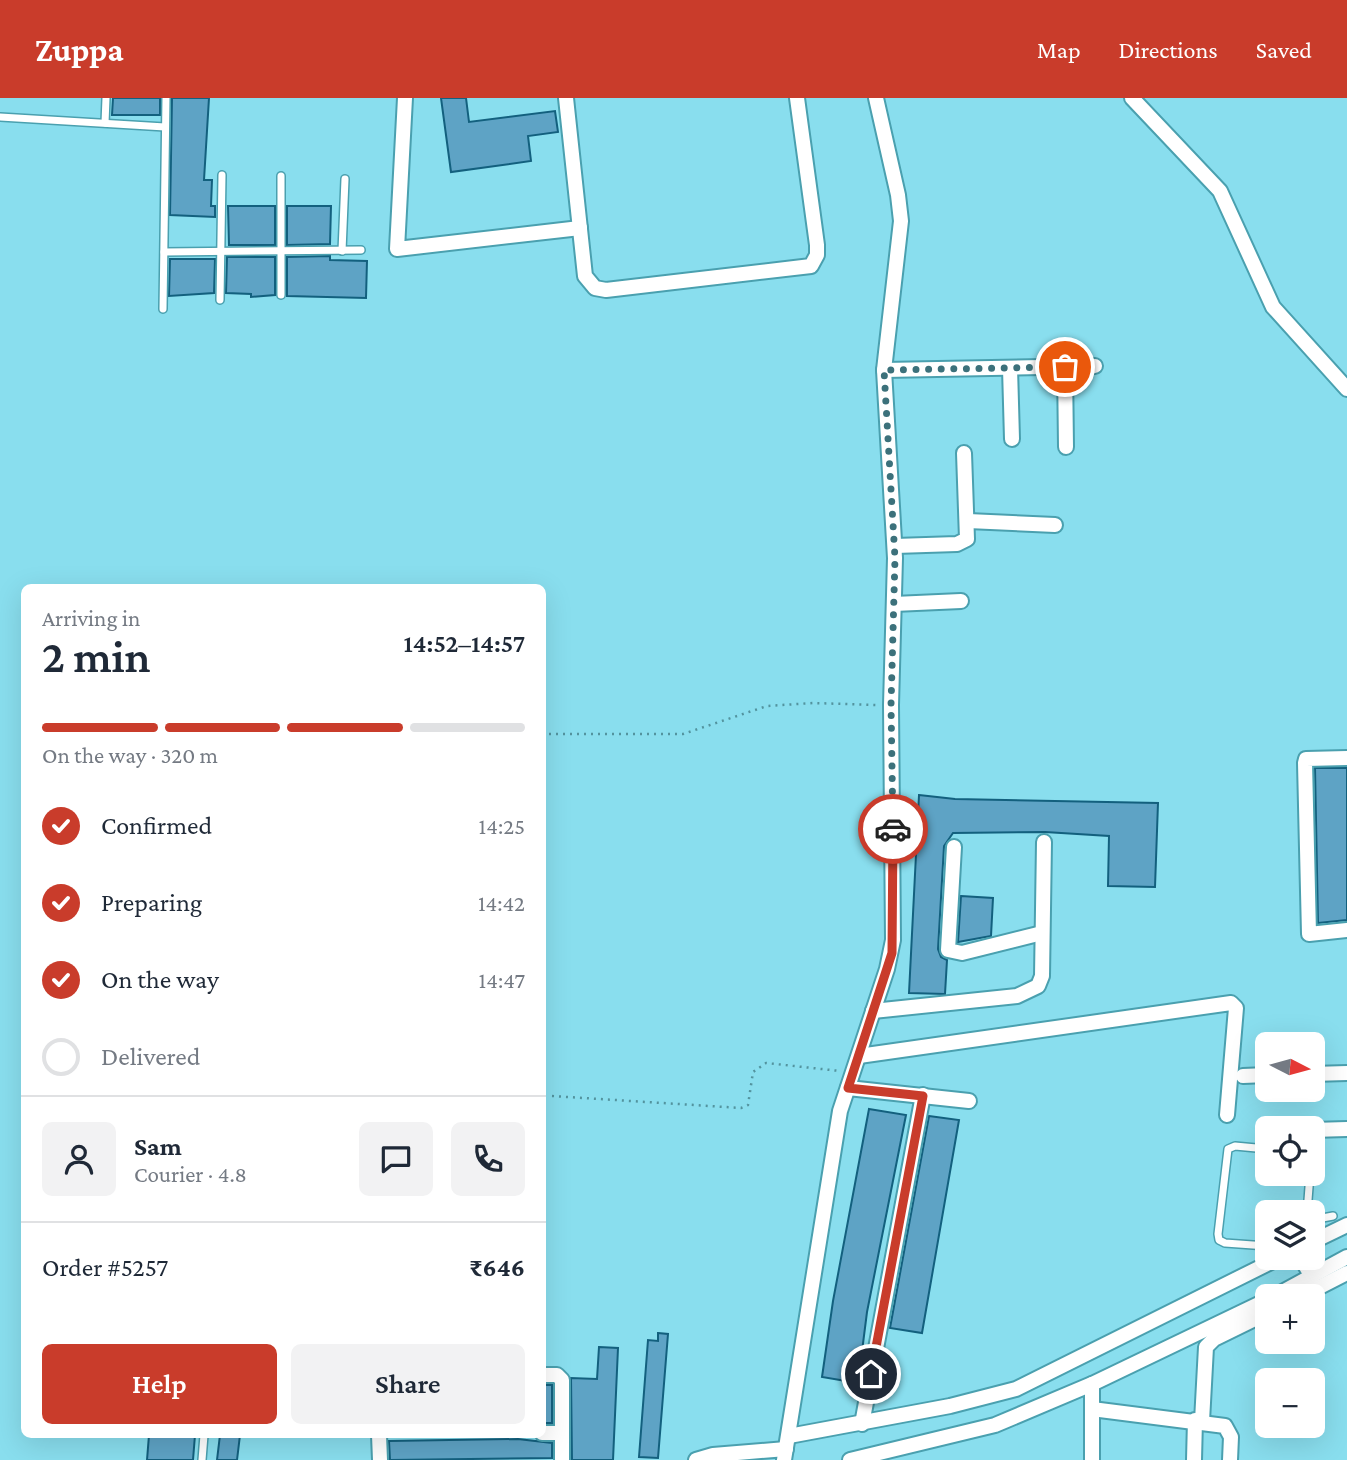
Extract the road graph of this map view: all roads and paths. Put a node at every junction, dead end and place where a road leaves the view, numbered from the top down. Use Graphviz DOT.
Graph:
graph roads {
  1 [pos="106,98"];
  2 [pos="166,98"];
  3 [pos="405,98"];
  4 [pos="567,98"];
  5 [pos="797,98"];
  6 [pos="876,98"];
  7 [pos="1132,98"];
  8 [pos="0,117"];
  9 [pos="105,123"];
  10 [pos="165,127"];
  11 [pos="222,176"];
  12 [pos="281,176"];
  13 [pos="345,179"];
  14 [pos="580,228"];
  15 [pos="360,250"];
  16 [pos="280,251"];
  17 [pos="342,251"];
  18 [pos="164,252"];
  19 [pos="222,252"];
  20 [pos="281,295"];
  21 [pos="220,300"];
  22 [pos="163,309"];
  23 [pos="1095,366"];
  24 [pos="1065,367"];
  25 [pos="1010,368"];
  26 [pos="884,370"];
  27 [pos="1347,389"];
  28 [pos="1012,439"];
  29 [pos="1066,447"];
  30 [pos="964,453"];
  31 [pos="968,521"];
  32 [pos="1055,526"];
  33 [pos="895,546"];
  34 [pos="961,601"];
  35 [pos="894,604"];
  36 [pos="891,705"];
  37 [pos="546,734"];
  38 [pos="1347,758"];
  39 [pos="1044,842"];
  40 [pos="954,847"];
  41 [pos="1347,930"];
  42 [pos="1042,933"];
  43 [pos="1347,938"];
  44 [pos="1315,940"];
  45 [pos="873,1011"];
  46 [pos="859,1056"];
  47 [pos="853,1073"];
  48 [pos="1347,1073"];
  49 [pos="1325,1074"];
  50 [pos="1243,1076"];
  51 [pos="1255,1076"];
  52 [pos="848,1088"];
  53 [pos="552,1096"];
  54 [pos="923,1096"];
  55 [pos="969,1101"];
  56 [pos="1227,1115"];
  57 [pos="1347,1129"];
  58 [pos="1325,1130"];
  59 [pos="1255,1148"];
  60 [pos="1333,1216"];
  61 [pos="1325,1218"];
  62 [pos="1347,1225"];
  63 [pos="1325,1236"];
  64 [pos="1255,1245"];
  65 [pos="1347,1258"];
  66 [pos="1325,1264"];
  67 [pos="1255,1270"];
  68 [pos="1306,1270"];
  69 [pos="1347,1273"];
  70 [pos="1289,1284"];
  71 [pos="1325,1284"];
  72 [pos="1255,1306"];
  73 [pos="1255,1319"];
  74 [pos="546,1375"];
  75 [pos="1092,1384"];
  76 [pos="1092,1409"];
  77 [pos="1198,1421"];
  78 [pos="862,1424"];
  79 [pos="546,1433"];
  80 [pos="562,1433"];
  81 [pos="204,1438"];
  82 [pos="379,1438"];
  83 [pos="786,1448"];
  84 [pos="202,1460"];
  85 [pos="380,1460"];
  86 [pos="562,1460"];
  87 [pos="696,1460"];
  88 [pos="850,1460"];
  89 [pos="1092,1460"];
  90 [pos="1194,1460"];
  91 [pos="1230,1460"];
  1 -- 9 [label="lane"];
  2 -- 10 [label="lane"];
  3 -- 14 [label="street"];
  4 -- 14 [label="street"];
  5 -- 14 [label="street"];
  6 -- 26 [label="street"];
  7 -- 27 [label="street"];
  8 -- 9 [label="lane"];
  9 -- 10 [label="lane"];
  10 -- 18 [label="lane"];
  11 -- 19 [label="lane"];
  12 -- 16 [label="lane"];
  13 -- 17 [label="lane"];
  15 -- 17 [label="lane"];
  16 -- 17 [label="lane"];
  16 -- 19 [label="lane"];
  16 -- 20 [label="lane"];
  18 -- 19 [label="lane"];
  18 -- 22 [label="lane"];
  19 -- 21 [label="lane"];
  23 -- 24 [label="street"];
  24 -- 25 [label="street"];
  24 -- 29 [label="street"];
  25 -- 26 [label="street"];
  25 -- 28 [label="street"];
  26 -- 33 [label="street"];
  30 -- 31 [label="street"];
  31 -- 32 [label="street"];
  31 -- 33 [label="street"];
  33 -- 35 [label="street"];
  34 -- 35 [label="street"];
  35 -- 36 [label="street"];
  36 -- 37 [label="path"];
  36 -- 45 [label="street"];
  38 -- 41 [label="street"];
  39 -- 42 [label="street"];
  40 -- 42 [label="street"];
  42 -- 45 [label="street"];
  43 -- 44 [label="street"];
  45 -- 46 [label="street"];
  46 -- 47 [label="street"];
  46 -- 56 [label="street"];
  47 -- 52 [label="street"];
  47 -- 53 [label="path"];
  48 -- 49 [label="street"];
  50 -- 51 [label="street"];
  52 -- 54 [label="street"];
  52 -- 83 [label="street"];
  54 -- 55 [label="street"];
  54 -- 78 [label="street"];
  57 -- 58 [label="street"];
  59 -- 64 [label="lane"];
  60 -- 61 [label="lane"];
  62 -- 63 [label="street"];
  65 -- 66 [label="street"];
  67 -- 78 [label="street"];
  68 -- 70 [label="street"];
  69 -- 71 [label="street"];
  72 -- 75 [label="street"];
  73 -- 77 [label="street"];
  74 -- 80 [label="street"];
  75 -- 76 [label="street"];
  75 -- 88 [label="street"];
  76 -- 77 [label="street"];
  76 -- 89 [label="street"];
  77 -- 90 [label="street"];
  77 -- 91 [label="street"];
  78 -- 83 [label="street"];
  79 -- 80 [label="street"];
  80 -- 86 [label="street"];
  81 -- 84 [label="lane"];
  82 -- 85 [label="street"];
  83 -- 87 [label="street"];
}
